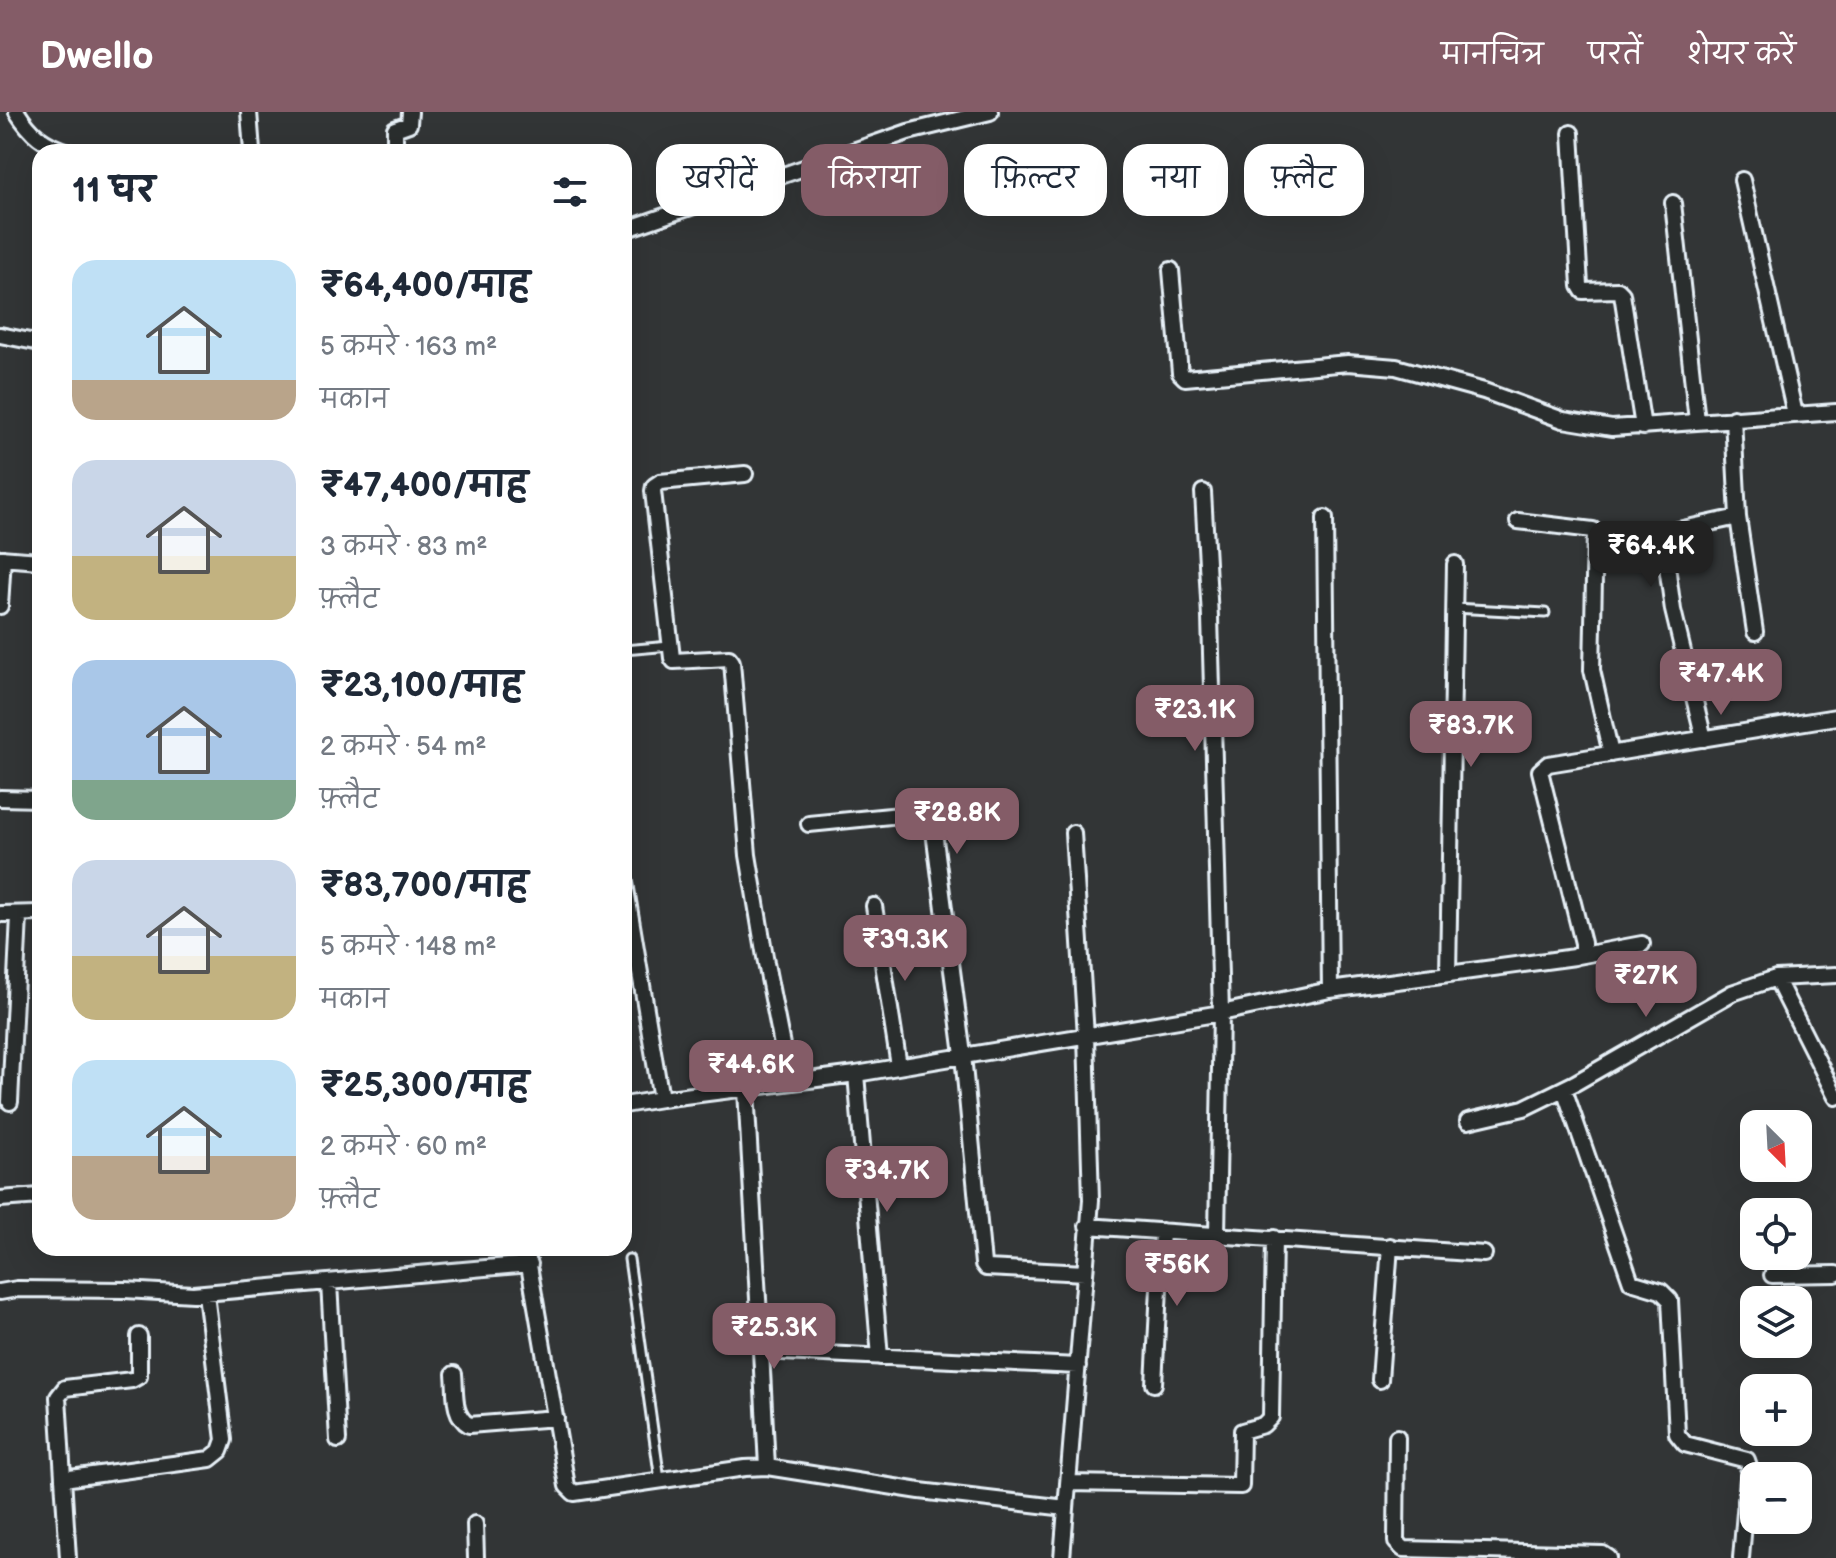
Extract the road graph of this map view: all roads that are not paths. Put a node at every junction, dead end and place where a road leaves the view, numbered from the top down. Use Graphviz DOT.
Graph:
graph roads {
  1 [pos="17,112"];
  2 [pos="249,112"];
  3 [pos="410,112"];
  4 [pos="990,112"];
  5 [pos="1571,133"];
  6 [pos="45,144"];
  7 [pos="251,144"];
  8 [pos="395,144"];
  9 [pos="1742,180"];
  10 [pos="1673,203"];
  11 [pos="632,227"];
  12 [pos="1171,270"];
  13 [pos="0,335"];
  14 [pos="32,341"];
  15 [pos="1836,412"];
  16 [pos="1795,414"];
  17 [pos="1733,418"];
  18 [pos="1697,421"];
  19 [pos="1643,427"];
  20 [pos="745,474"];
  21 [pos="1203,492"];
  22 [pos="1738,517"];
  23 [pos="1325,518"];
  24 [pos="1518,521"];
  25 [pos="2,558"];
  26 [pos="32,560"];
  27 [pos="1455,564"];
  28 [pos="0,606"];
  29 [pos="1454,608"];
  30 [pos="1545,613"];
  31 [pos="1755,632"];
  32 [pos="670,646"];
  33 [pos="632,649"];
  34 [pos="1836,717"];
  35 [pos="1704,739"];
  36 [pos="1611,754"];
  37 [pos="0,798"];
  38 [pos="32,799"];
  39 [pos="809,824"];
  40 [pos="1073,833"];
  41 [pos="874,906"];
  42 [pos="0,914"];
  43 [pos="32,914"];
  44 [pos="19,916"];
  45 [pos="632,925"];
  46 [pos="1642,944"];
  47 [pos="1578,956"];
  48 [pos="1448,974"];
  49 [pos="1836,975"];
  50 [pos="1776,978"];
  51 [pos="1330,990"];
  52 [pos="1221,1013"];
  53 [pos="1086,1036"];
  54 [pos="963,1055"];
  55 [pos="899,1066"];
  56 [pos="856,1074"];
  57 [pos="789,1081"];
  58 [pos="1564,1089"];
  59 [pos="746,1090"];
  60 [pos="1836,1097"];
  61 [pos="661,1099"];
  62 [pos="10,1102"];
  63 [pos="632,1104"];
  64 [pos="1468,1121"];
  65 [pos="32,1197"];
  66 [pos="0,1199"];
  67 [pos="1087,1226"];
  68 [pos="1162,1231"];
  69 [pos="1217,1234"];
  70 [pos="1274,1238"];
  71 [pos="1390,1246"];
  72 [pos="1484,1254"];
  73 [pos="528,1256"];
  74 [pos="629,1259"];
  75 [pos="530,1264"];
  76 [pos="1085,1273"];
  77 [pos="1836,1274"];
  78 [pos="1772,1275"];
  79 [pos="329,1283"];
  80 [pos="0,1292"];
  81 [pos="206,1294"];
  82 [pos="139,1336"];
  83 [pos="761,1351"];
  84 [pos="880,1357"];
  85 [pos="1078,1366"];
  86 [pos="454,1374"];
  87 [pos="1380,1380"];
  88 [pos="1154,1384"];
  89 [pos="556,1418"];
  90 [pos="1397,1437"];
  91 [pos="338,1440"];
  92 [pos="767,1467"];
  93 [pos="63,1479"];
  94 [pos="660,1480"];
  95 [pos="1068,1483"];
  96 [pos="1066,1508"];
  97 [pos="475,1524"];
  98 [pos="1460,1555"];
  99 [pos="68,1558"];
  100 [pos="476,1558"];
  101 [pos="1062,1558"];
  102 [pos="1609,1558"];
  103 [pos="1741,1558"];
  1 -- 6 [label="street"];
  2 -- 7 [label="street"];
  3 -- 8 [label="street"];
  4 -- 11 [label="street"];
  5 -- 19 [label="street"];
  9 -- 16 [label="street"];
  10 -- 18 [label="street"];
  12 -- 19 [label="street"];
  13 -- 14 [label="street"];
  15 -- 16 [label="street"];
  16 -- 17 [label="street"];
  17 -- 18 [label="street"];
  17 -- 22 [label="street"];
  18 -- 19 [label="street"];
  20 -- 32 [label="street"];
  21 -- 52 [label="street"];
  22 -- 31 [label="street"];
  22 -- 35 [label="street"];
  23 -- 51 [label="street"];
  24 -- 36 [label="street"];
  25 -- 26 [label="street"];
  25 -- 28 [label="street"];
  27 -- 29 [label="street"];
  29 -- 30 [label="lane"];
  29 -- 48 [label="street"];
  32 -- 33 [label="lane"];
  32 -- 57 [label="street"];
  34 -- 35 [label="street"];
  35 -- 36 [label="street"];
  36 -- 47 [label="street"];
  37 -- 38 [label="street"];
  39 -- 54 [label="street"];
  40 -- 53 [label="street"];
  41 -- 55 [label="street"];
  42 -- 44 [label="street"];
  43 -- 44 [label="street"];
  44 -- 62 [label="street"];
  45 -- 61 [label="street"];
  46 -- 47 [label="street"];
  47 -- 48 [label="street"];
  48 -- 51 [label="street"];
  49 -- 50 [label="street"];
  50 -- 58 [label="street"];
  50 -- 60 [label="street"];
  51 -- 52 [label="street"];
  52 -- 53 [label="street"];
  52 -- 69 [label="street"];
  53 -- 54 [label="street"];
  53 -- 67 [label="street"];
  54 -- 55 [label="street"];
  54 -- 76 [label="street"];
  55 -- 56 [label="street"];
  56 -- 57 [label="street"];
  56 -- 84 [label="street"];
  57 -- 59 [label="street"];
  58 -- 64 [label="street"];
  58 -- 103 [label="street"];
  59 -- 61 [label="street"];
  59 -- 83 [label="street"];
  61 -- 63 [label="street"];
  65 -- 66 [label="street"];
  67 -- 68 [label="street"];
  67 -- 76 [label="street"];
  68 -- 69 [label="street"];
  68 -- 88 [label="street"];
  69 -- 70 [label="street"];
  70 -- 71 [label="street"];
  70 -- 95 [label="street"];
  71 -- 72 [label="street"];
  71 -- 87 [label="street"];
  73 -- 75 [label="street"];
  74 -- 94 [label="lane"];
  75 -- 79 [label="street"];
  75 -- 89 [label="street"];
  76 -- 85 [label="street"];
  77 -- 78 [label="street"];
  79 -- 81 [label="street"];
  79 -- 91 [label="street"];
  80 -- 81 [label="street"];
  81 -- 93 [label="street"];
  82 -- 93 [label="street"];
  83 -- 84 [label="street"];
  83 -- 92 [label="street"];
  84 -- 85 [label="street"];
  85 -- 95 [label="street"];
  86 -- 89 [label="street"];
  89 -- 94 [label="street"];
  90 -- 98 [label="street"];
  92 -- 94 [label="street"];
  92 -- 96 [label="street"];
  93 -- 99 [label="street"];
  95 -- 96 [label="street"];
  96 -- 101 [label="street"];
  97 -- 100 [label="street"];
  98 -- 102 [label="street"];
}
